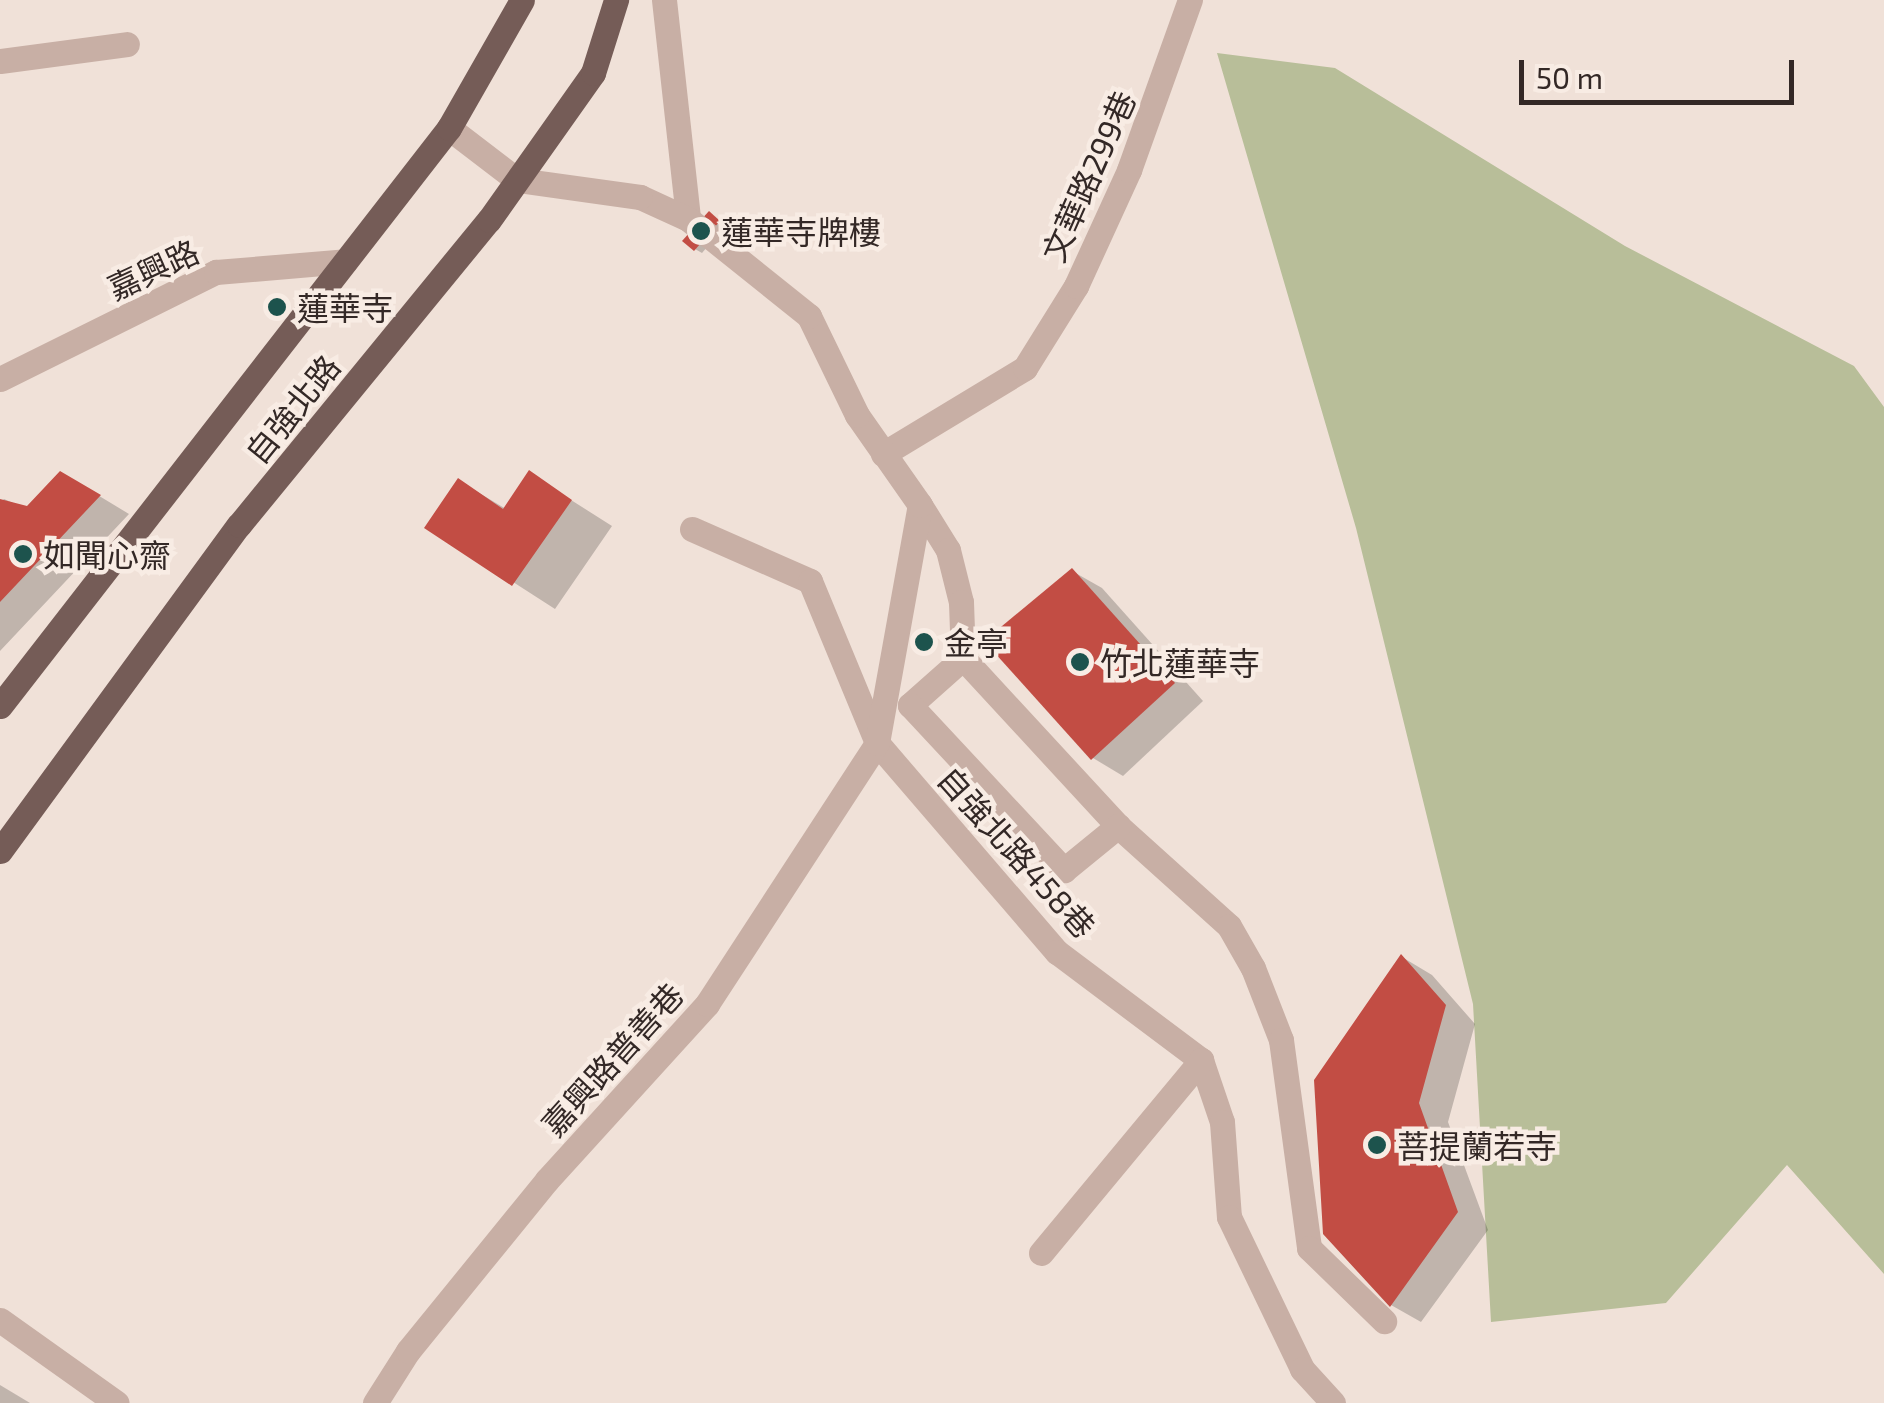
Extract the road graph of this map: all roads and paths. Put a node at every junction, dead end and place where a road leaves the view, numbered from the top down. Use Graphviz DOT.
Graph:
graph roads {
  1 [pos="522,0"];
  2 [pos="616,0"];
  3 [pos="664,0"];
  4 [pos="1190,0"];
  5 [pos="126,44"];
  6 [pos="0,61"];
  7 [pos="449,128"];
  8 [pos="517,180"];
  9 [pos="688,219"];
  10 [pos="346,261"];
  11 [pos="0,379"];
  12 [pos="883,454"];
  13 [pos="920,505"];
  14 [pos="692,529"];
  15 [pos="963,658"];
  16 [pos="0,706"];
  17 [pos="878,743"];
  18 [pos="1118,826"];
  19 [pos="0,852"];
  20 [pos="1201,1060"];
  21 [pos="1041,1253"];
  22 [pos="0,1320"];
  23 [pos="1384,1321"];
  24 [pos="117,1403"];
  25 [pos="375,1403"];
  26 [pos="1333,1403"];
  1 -- 7 [label="main road, 自強北路"];
  2 -- 8 [label="main road, 自強北路"];
  3 -- 9 [label="street"];
  4 -- 12 [label="street, 文華路299巷"];
  5 -- 6 [label="street"];
  7 -- 8 [label="street"];
  7 -- 10 [label="main road, 自強北路"];
  8 -- 9 [label="street"];
  8 -- 19 [label="main road, 自強北路"];
  9 -- 12 [label="street"];
  10 -- 11 [label="street, 嘉興路"];
  10 -- 16 [label="main road, 自強北路"];
  12 -- 13 [label="street"];
  13 -- 15 [label="street"];
  13 -- 17 [label="street"];
  14 -- 17 [label="street, 自強北路458巷"];
  15 -- 18 [label="street"];
  15 -- 18 [label="street, 自強北路458巷"];
  17 -- 20 [label="street, 自強北路458巷"];
  17 -- 25 [label="street, 嘉興路普善巷"];
  18 -- 23 [label="street"];
  20 -- 21 [label="street"];
  20 -- 26 [label="street"];
  22 -- 24 [label="street"];
}
